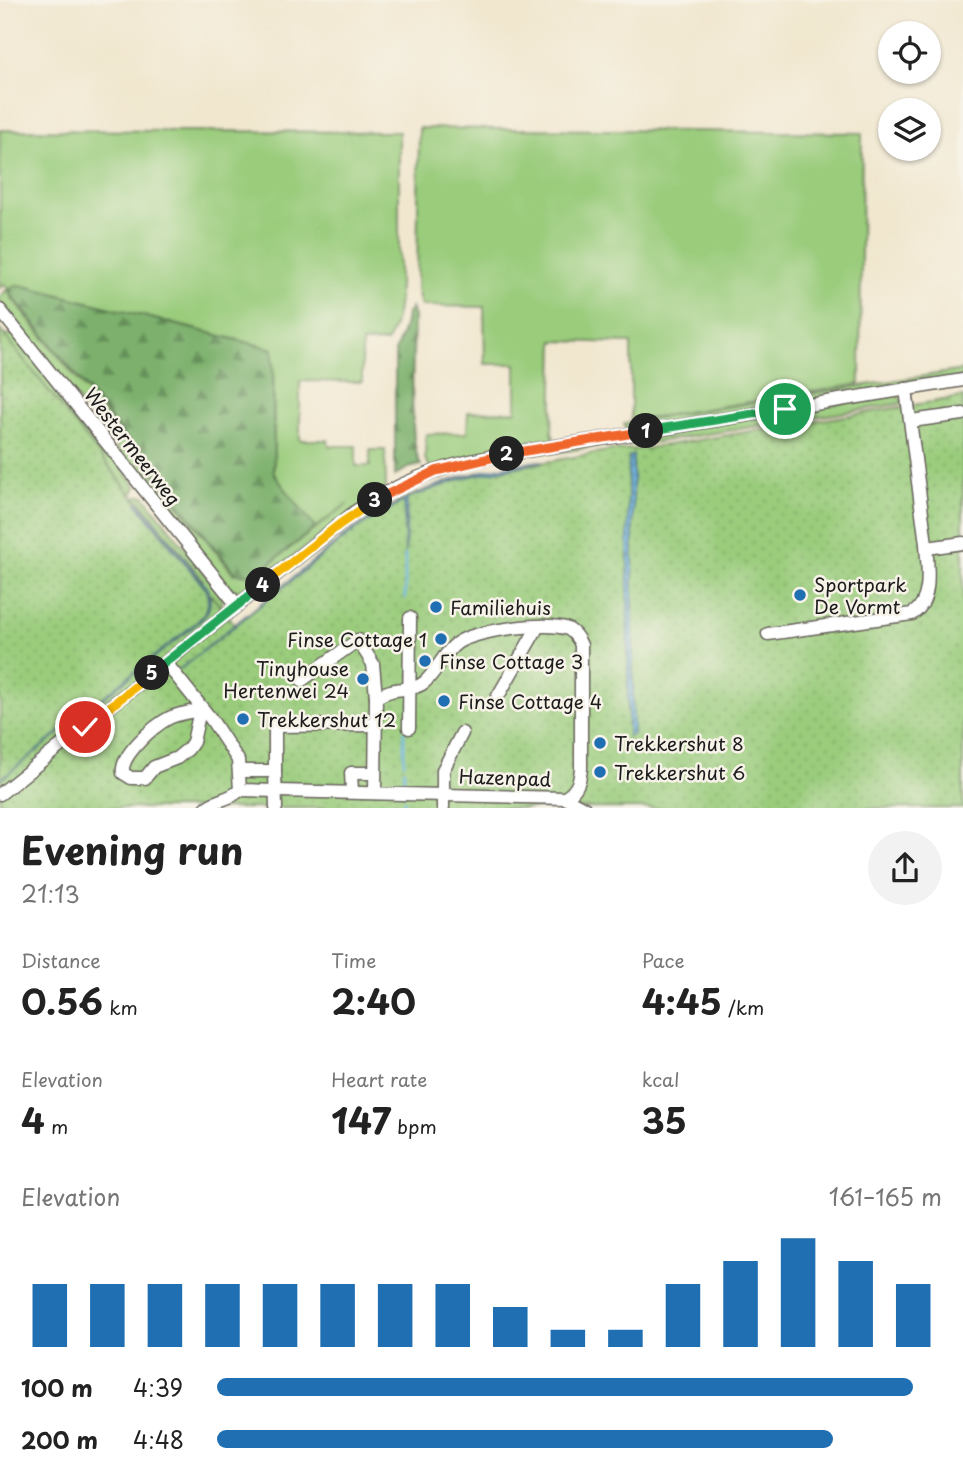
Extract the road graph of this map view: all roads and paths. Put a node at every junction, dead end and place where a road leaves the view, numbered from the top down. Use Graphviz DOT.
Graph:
graph roads {
  1 [pos="0,310"];
  2 [pos="963,380"];
  3 [pos="906,389"];
  4 [pos="963,414"];
  5 [pos="911,421"];
  6 [pos="963,543"];
  7 [pos="927,548"];
  8 [pos="237,605"];
  9 [pos="410,618"];
  10 [pos="537,628"];
  11 [pos="768,634"];
  12 [pos="166,663"];
  13 [pos="302,680"];
  14 [pos="410,689"];
  15 [pos="376,697"];
  16 [pos="497,698"];
  17 [pos="201,709"];
  18 [pos="374,724"];
  19 [pos="409,728"];
  20 [pos="462,733"];
  21 [pos="240,771"];
  22 [pos="275,771"];
  23 [pos="374,773"];
  24 [pos="240,790"];
  25 [pos="276,790"];
  26 [pos="352,791"];
  27 [pos="374,792"];
  28 [pos="0,794"];
  29 [pos="443,794"];
  30 [pos="565,798"];
  31 [pos="206,808"];
  32 [pos="276,808"];
  33 [pos="443,808"];
  34 [pos="584,808"];
  1 -- 8 [label="street, Westermeerweg"];
  2 -- 3 [label="street"];
  3 -- 5 [label="street"];
  3 -- 8 [label="street"];
  4 -- 5 [label="street"];
  5 -- 7 [label="street"];
  6 -- 7 [label="street"];
  7 -- 11 [label="street"];
  8 -- 12 [label="street"];
  9 -- 14 [label="street"];
  10 -- 14 [label="street, Hazenpad"];
  10 -- 16 [label="street"];
  10 -- 30 [label="street, Hazenpad"];
  12 -- 17 [label="street"];
  12 -- 28 [label="street"];
  13 -- 15 [label="street"];
  14 -- 15 [label="street"];
  14 -- 19 [label="street"];
  15 -- 18 [label="street"];
  17 -- 17 [label="street"];
  17 -- 21 [label="street"];
  18 -- 22 [label="street"];
  18 -- 23 [label="street"];
  20 -- 29 [label="street"];
  21 -- 22 [label="street"];
  21 -- 24 [label="street"];
  22 -- 25 [label="street"];
  23 -- 26 [label="street"];
  23 -- 27 [label="street"];
  24 -- 25 [label="street, Hazenpad"];
  24 -- 31 [label="street"];
  25 -- 26 [label="street, Hazenpad"];
  25 -- 32 [label="street"];
  26 -- 27 [label="street, Hazenpad"];
  27 -- 29 [label="street, Hazenpad"];
  29 -- 30 [label="street, Hazenpad"];
  29 -- 33 [label="street, Hazenpad"];
  30 -- 34 [label="street, Hazenpad"];
}
